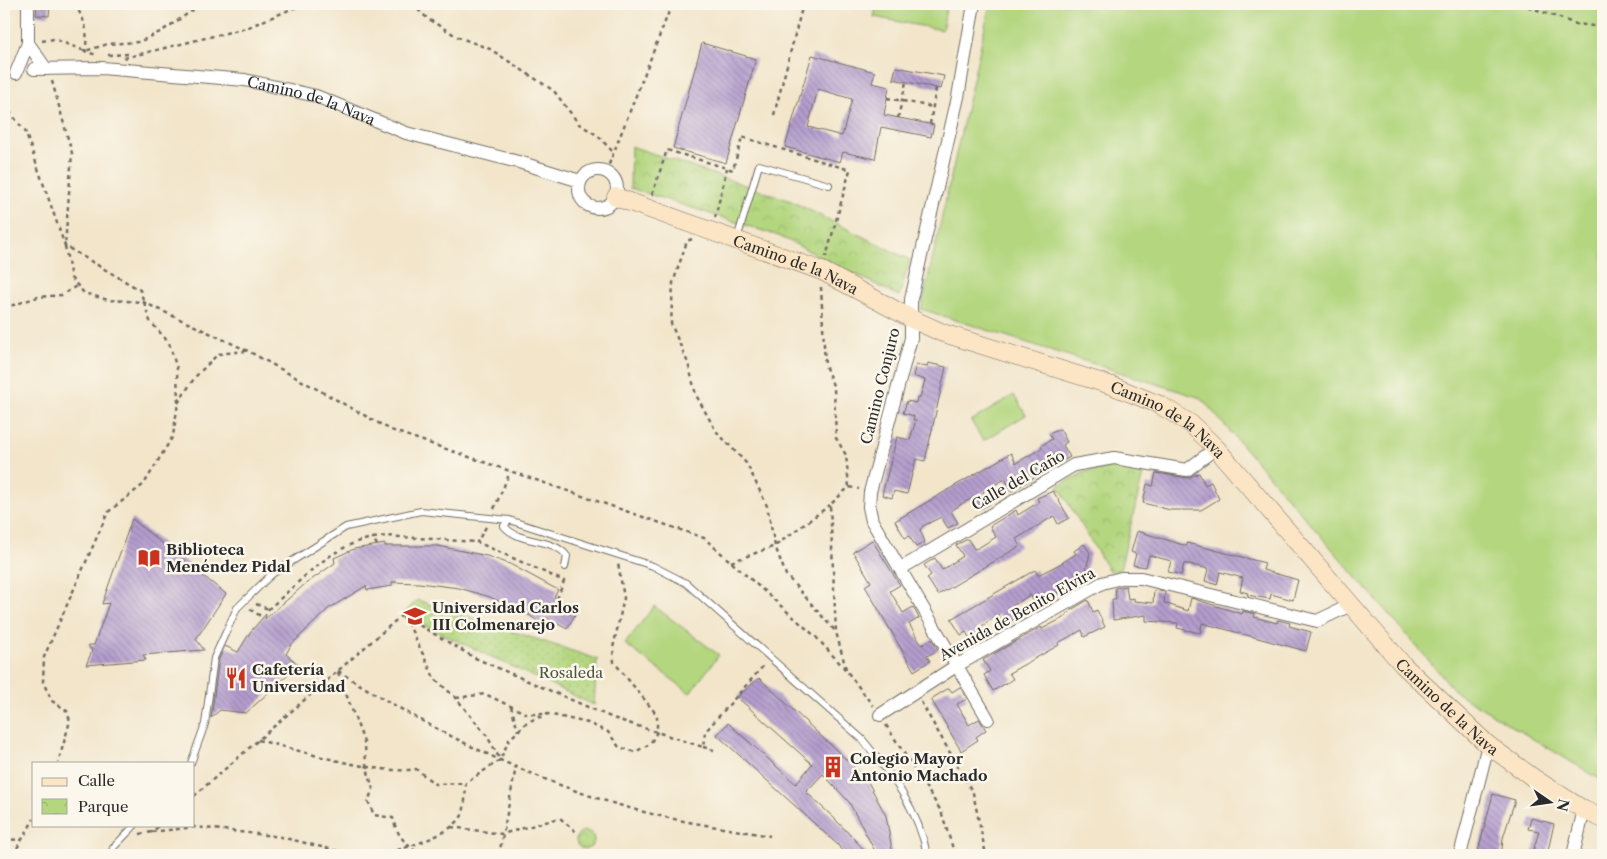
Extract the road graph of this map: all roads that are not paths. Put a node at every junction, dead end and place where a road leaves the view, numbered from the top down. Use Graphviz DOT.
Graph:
graph roads {
  1 [pos="28,4"];
  2 [pos="974,4"];
  3 [pos="28,43"];
  4 [pos="16,73"];
  5 [pos="580,181"];
  6 [pos="829,185"];
  7 [pos="616,197"];
  8 [pos="736,240"];
  9 [pos="912,319"];
  10 [pos="1216,448"];
  11 [pos="509,520"];
  12 [pos="566,567"];
  13 [pos="900,569"];
  14 [pos="1353,604"];
  15 [pos="956,666"];
  16 [pos="880,715"];
  17 [pos="988,719"];
  18 [pos="1488,745"];
  19 [pos="191,762"];
  20 [pos="1584,810"];
  21 [pos="1603,819"];
  22 [pos="134,826"];
  23 [pos="111,855"];
  24 [pos="927,855"];
  25 [pos="1460,855"];
  26 [pos="1573,855"];
  1 -- 3 [label="street"];
  2 -- 9 [label="street, Camino Conjuro"];
  3 -- 4 [label="street"];
  3 -- 5 [label="street, Camino de la Nava"];
  5 -- 7 [label="street"];
  5 -- 7 [label="street"];
  6 -- 8 [label="lane"];
  7 -- 8 [label="street, Camino de la Nava"];
  8 -- 9 [label="street, Camino de la Nava"];
  9 -- 10 [label="street, Camino de la Nava"];
  9 -- 13 [label="street, Camino Conjuro"];
  10 -- 13 [label="street, Calle del Caño"];
  10 -- 14 [label="street, Camino de la Nava"];
  11 -- 12 [label="lane"];
  11 -- 19 [label="lane"];
  11 -- 24 [label="lane"];
  13 -- 15 [label="street, Camino Conjuro"];
  14 -- 15 [label="street, Avenida de Benito Elvira"];
  14 -- 18 [label="street, Camino de la Nava"];
  15 -- 16 [label="street, Avenida de Benito Elvira"];
  15 -- 17 [label="street, Camino Conjuro"];
  18 -- 20 [label="street, Camino de la Nava"];
  18 -- 25 [label="street"];
  20 -- 21 [label="street, Camino de la Nava"];
  20 -- 26 [label="street"];
  22 -- 23 [label="lane"];
}
